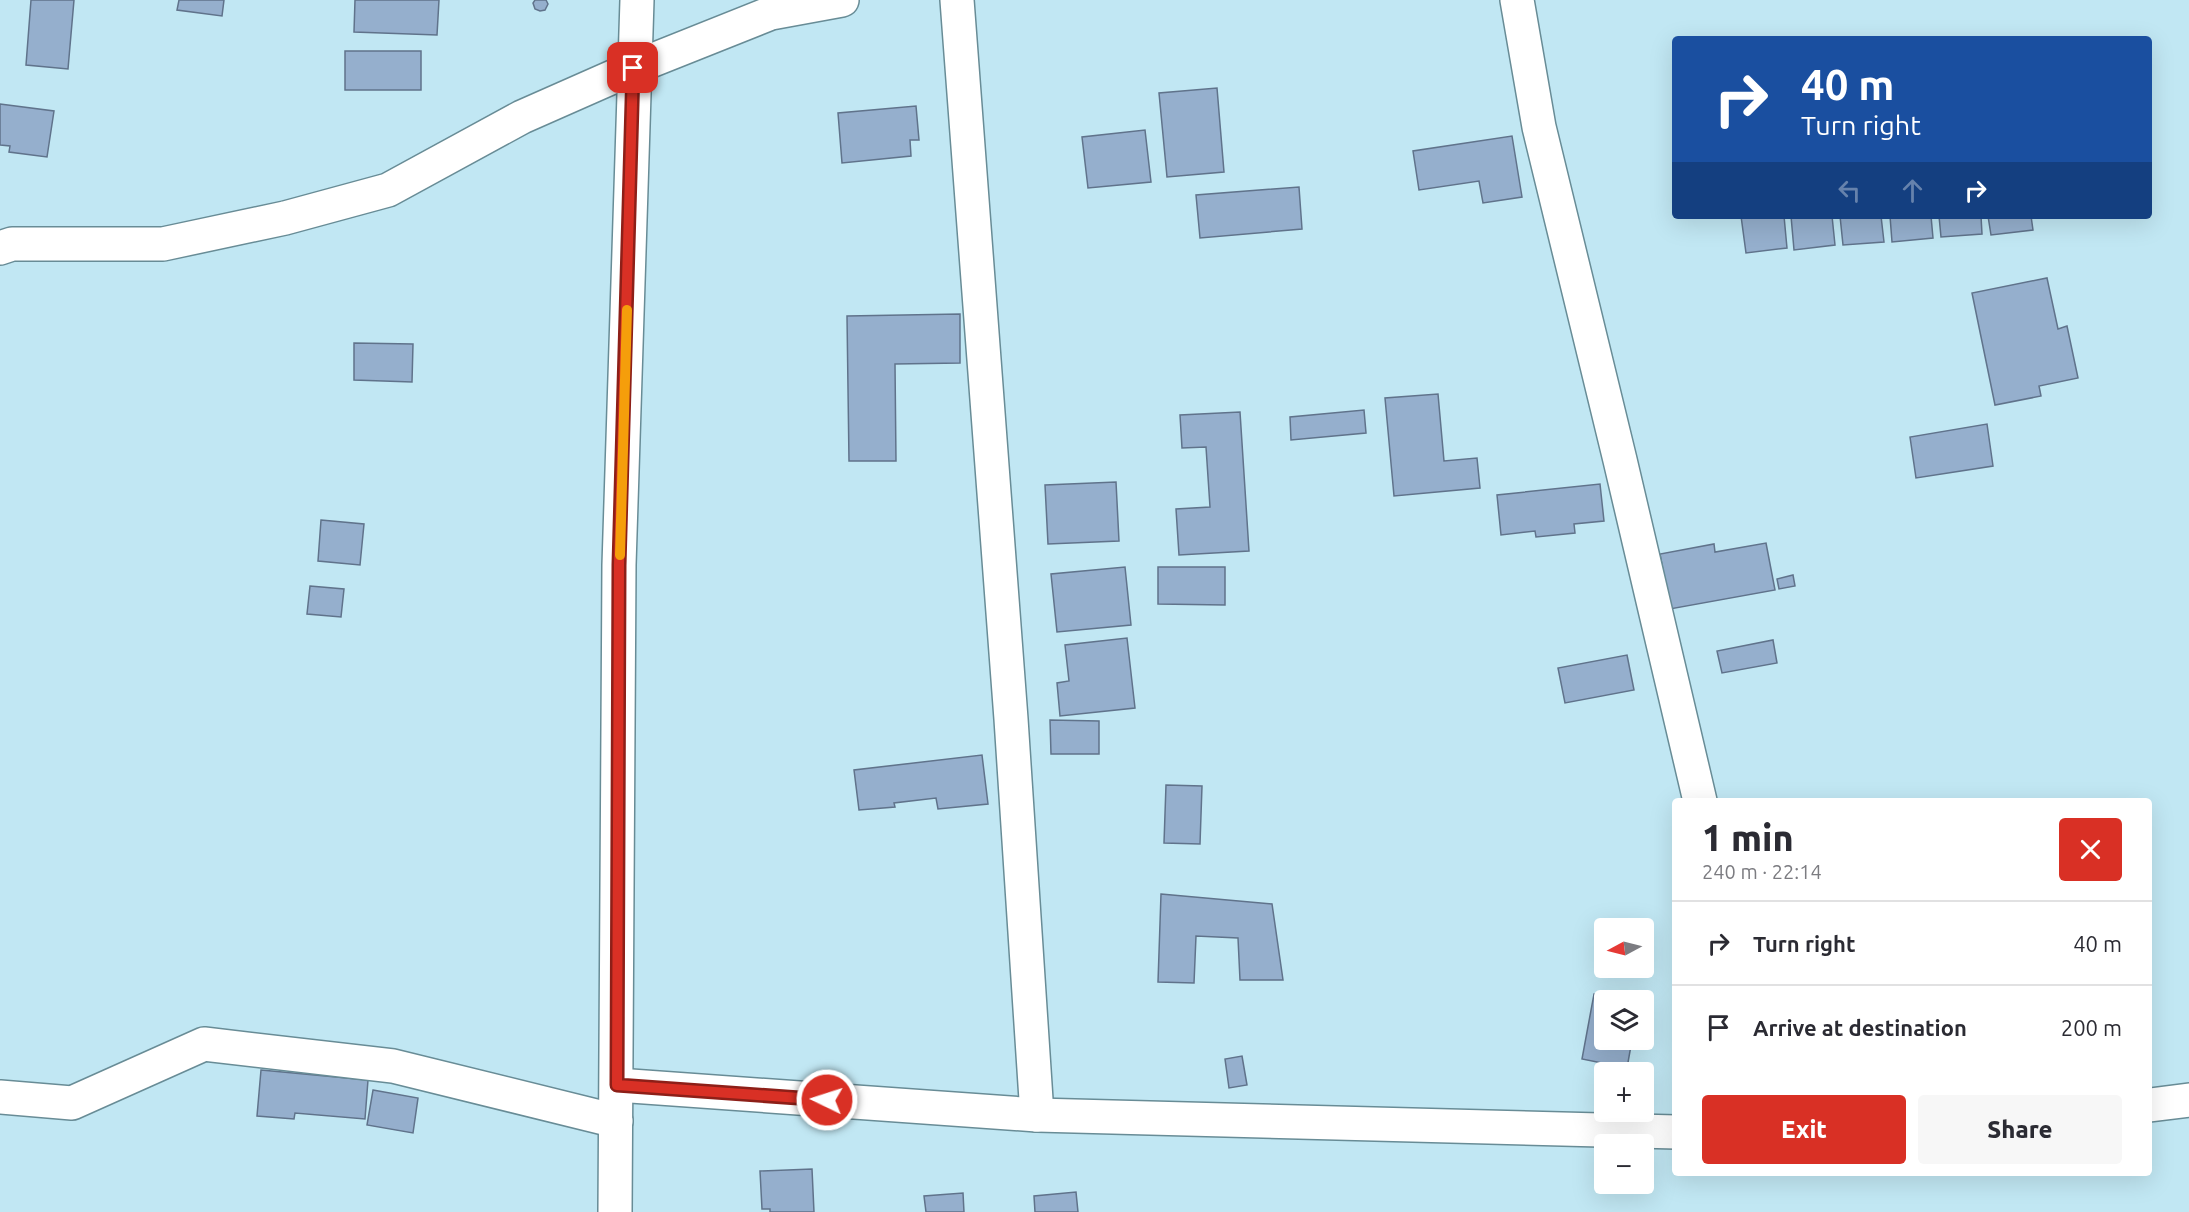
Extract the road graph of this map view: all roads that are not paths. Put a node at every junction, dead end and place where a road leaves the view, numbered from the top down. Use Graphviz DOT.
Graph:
graph roads {
  1 [pos="637,0"];
  2 [pos="842,0"];
  3 [pos="957,0"];
  4 [pos="1517,0"];
  5 [pos="633,68"];
  6 [pos="0,248"];
  7 [pos="1699,798"];
  8 [pos="617,1085"];
  9 [pos="0,1097"];
  10 [pos="2189,1100"];
  11 [pos="2152,1106"];
  12 [pos="1037,1115"];
  13 [pos="616,1121"];
  14 [pos="1672,1132"];
  15 [pos="615,1212"];
  1 -- 5 [label="street"];
  2 -- 5 [label="street"];
  3 -- 12 [label="street"];
  4 -- 7 [label="street"];
  5 -- 6 [label="street"];
  5 -- 8 [label="street"];
  8 -- 12 [label="street"];
  8 -- 13 [label="street"];
  9 -- 13 [label="street"];
  10 -- 11 [label="street"];
  12 -- 14 [label="street"];
  13 -- 15 [label="street"];
}
